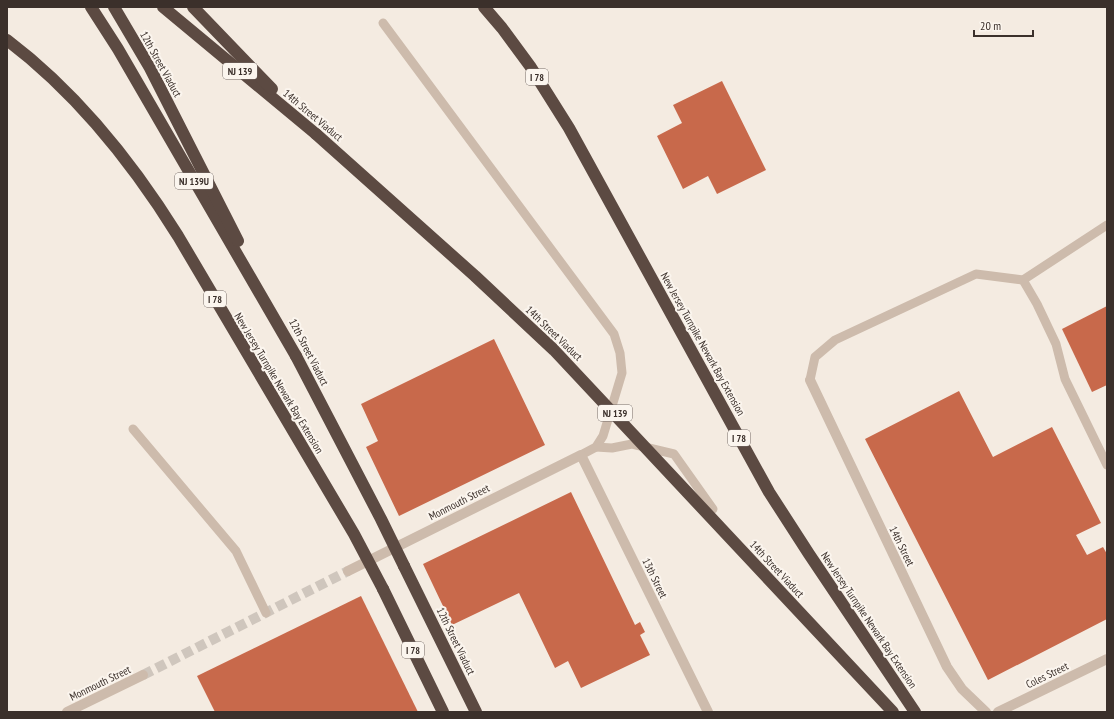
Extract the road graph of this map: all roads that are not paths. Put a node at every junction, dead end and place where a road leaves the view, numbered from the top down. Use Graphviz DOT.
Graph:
graph roads {
  1 [pos="90,7"];
  2 [pos="114,7"];
  3 [pos="163,7"];
  4 [pos="193,7"];
  5 [pos="484,7"];
  6 [pos="383,23"];
  7 [pos="7,40"];
  8 [pos="316,134"];
  9 [pos="1107,224"];
  10 [pos="1023,280"];
  11 [pos="296,356"];
  12 [pos="810,380"];
  13 [pos="133,429"];
  14 [pos="596,447"];
  15 [pos="580,455"];
  16 [pos="1107,465"];
  17 [pos="713,509"];
  18 [pos="348,571"];
  19 [pos="266,613"];
  20 [pos="1107,659"];
  21 [pos="143,675"];
  22 [pos="67,712"];
  23 [pos="444,712"];
  24 [pos="476,712"];
  25 [pos="708,712"];
  26 [pos="893,712"];
  27 [pos="915,712"];
  28 [pos="986,712"];
  29 [pos="998,712"];
  1 -- 11 [label="highway, NJ 139U"];
  2 -- 11 [label="highway, 12th Street Viaduct"];
  3 -- 8 [label="highway, 14th Street Viaduct / NJ 139"];
  4 -- 8 [label="highway"];
  5 -- 27 [label="highway, New Jersey Turnpike Newark Bay Extension / I 78"];
  6 -- 14 [label="lane"];
  7 -- 23 [label="highway, New Jersey Turnpike Newark Bay Extension / I 78, bridge"];
  8 -- 26 [label="highway, 14th Street Viaduct / NJ 139, bridge"];
  9 -- 10 [label="lane"];
  10 -- 12 [label="lane"];
  10 -- 16 [label="lane"];
  11 -- 24 [label="highway, 12th Street Viaduct, bridge"];
  12 -- 28 [label="street, 14th Street"];
  13 -- 19 [label="lane"];
  14 -- 15 [label="lane"];
  14 -- 17 [label="lane"];
  15 -- 18 [label="street, Monmouth Street"];
  15 -- 25 [label="street, 13th Street"];
  20 -- 29 [label="street, Coles Street"];
  21 -- 22 [label="street, Monmouth Street"];
}
